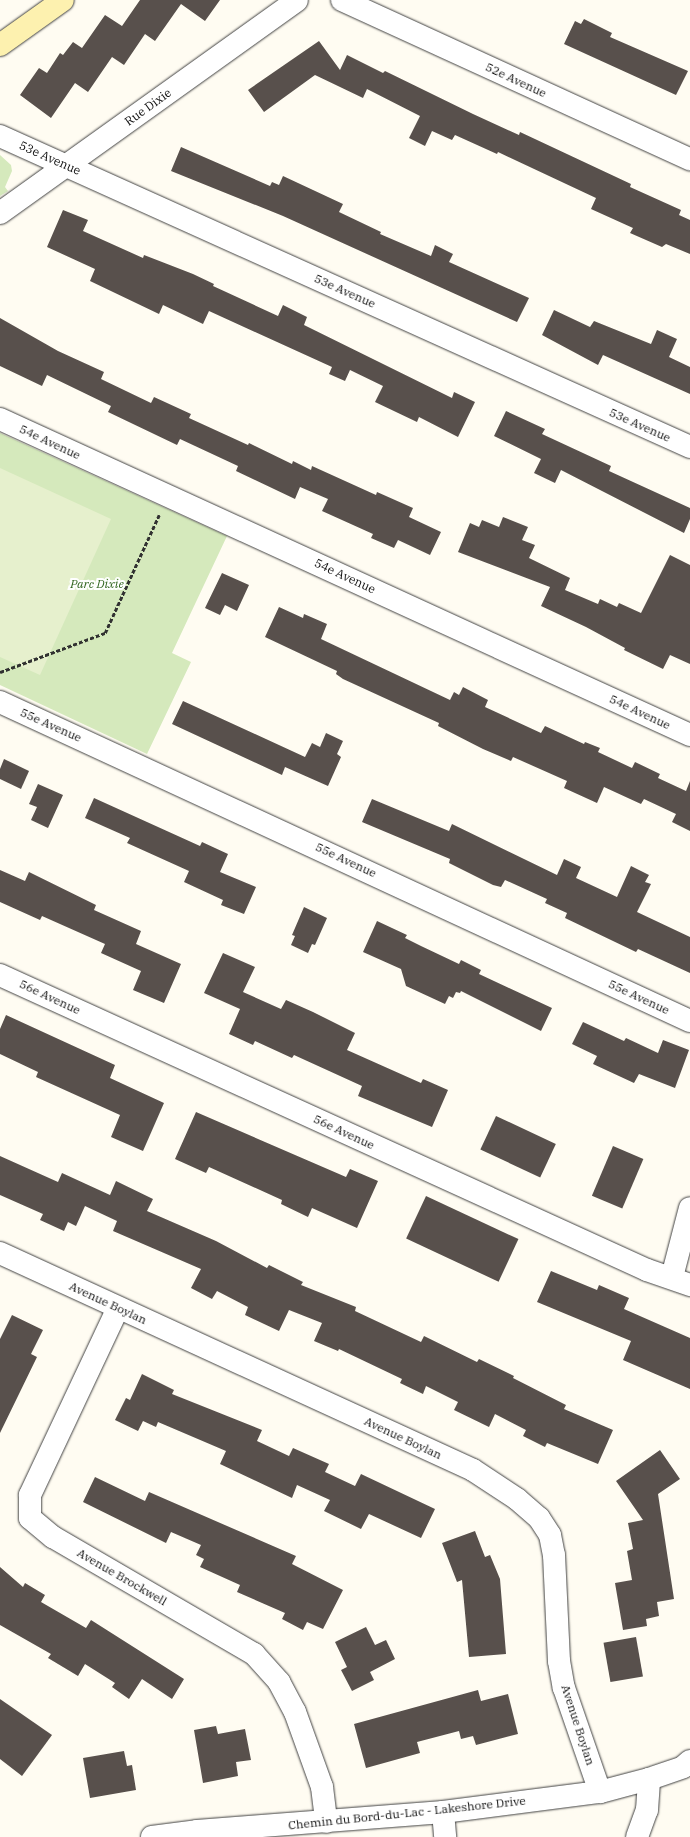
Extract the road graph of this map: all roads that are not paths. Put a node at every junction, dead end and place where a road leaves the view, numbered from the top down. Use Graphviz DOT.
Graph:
graph roads {
  1 [pos="63,0"];
  2 [pos="296,0"];
  3 [pos="342,0"];
  4 [pos="0,45"];
  5 [pos="0,136"];
  6 [pos="690,159"];
  7 [pos="66,166"];
  8 [pos="0,213"];
  9 [pos="0,419"];
  10 [pos="690,447"];
  11 [pos="0,702"];
  12 [pos="690,735"];
  13 [pos="0,974"];
  14 [pos="690,1021"];
  15 [pos="690,1208"];
  16 [pos="0,1253"];
  17 [pos="681,1281"];
  18 [pos="118,1308"];
  19 [pos="688,1765"];
  20 [pos="649,1779"];
  21 [pos="600,1792"];
  22 [pos="444,1812"];
  23 [pos="326,1822"];
  24 [pos="152,1837"];
  25 [pos="445,1837"];
  26 [pos="637,1837"];
  1 -- 4 [label="main road"];
  2 -- 7 [label="street, Rue Dixie"];
  3 -- 6 [label="street, 52e Avenue"];
  5 -- 7 [label="street, 53e Avenue"];
  7 -- 8 [label="street, Rue Dixie"];
  7 -- 10 [label="street, 53e Avenue"];
  9 -- 12 [label="street, 54e Avenue"];
  11 -- 14 [label="street, 55e Avenue"];
  13 -- 17 [label="street, 56e Avenue"];
  15 -- 17 [label="street"];
  16 -- 18 [label="street, Avenue Boylan"];
  18 -- 21 [label="street, Avenue Boylan"];
  18 -- 23 [label="street, Avenue Brockwell"];
  19 -- 20 [label="street, Chemin du Bord-du-Lac - Lakeshore Drive"];
  20 -- 21 [label="street, Chemin du Bord-du-Lac - Lakeshore Drive"];
  20 -- 26 [label="street"];
  21 -- 22 [label="street, Chemin du Bord-du-Lac - Lakeshore Drive"];
  22 -- 23 [label="street, Chemin du Bord-du-Lac - Lakeshore Drive"];
  22 -- 25 [label="street"];
  23 -- 24 [label="street, Chemin du Bord-du-Lac - Lakeshore Drive"];
}
